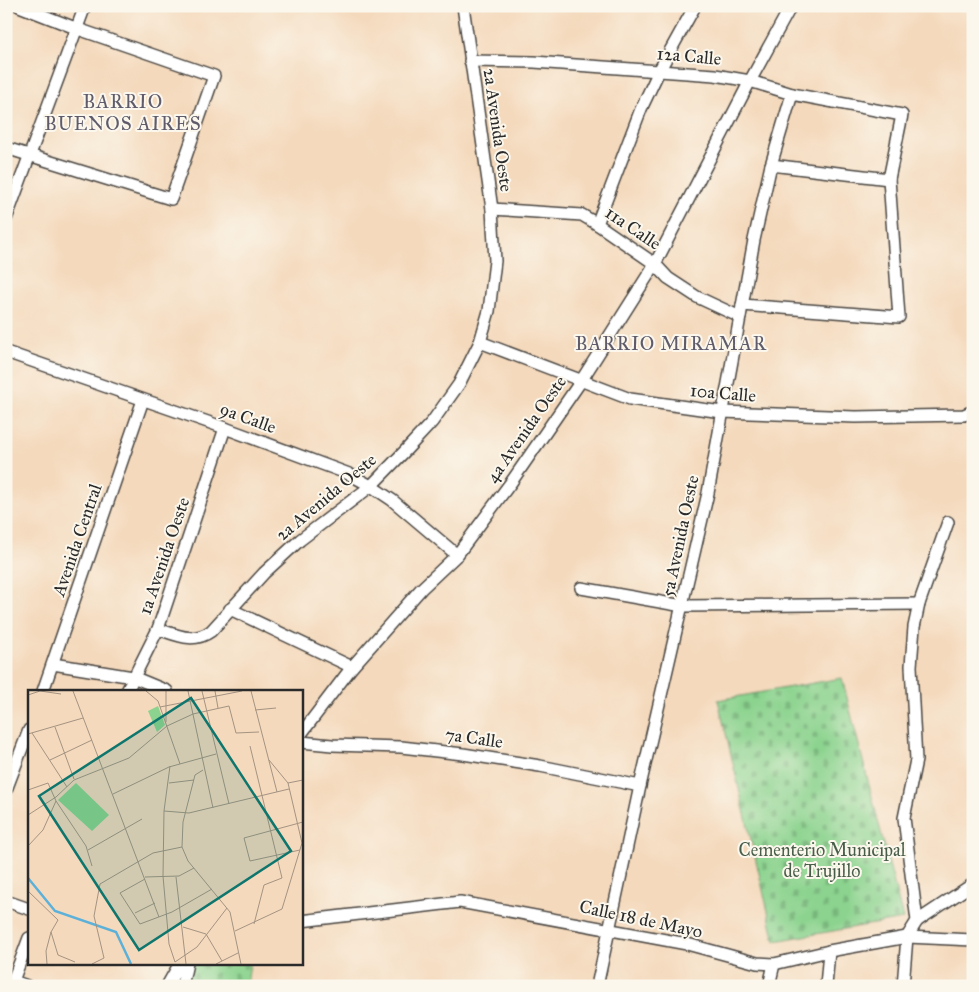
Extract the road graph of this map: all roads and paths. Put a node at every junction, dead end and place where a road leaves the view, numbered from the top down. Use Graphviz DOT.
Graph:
graph roads {
  1 [pos="19,6"];
  2 [pos="85,6"];
  3 [pos="463,6"];
  4 [pos="695,6"];
  5 [pos="791,6"];
  6 [pos="78,29"];
  7 [pos="470,62"];
  8 [pos="659,71"];
  9 [pos="750,81"];
  10 [pos="792,94"];
  11 [pos="6,148"];
  12 [pos="29,155"];
  13 [pos="771,165"];
  14 [pos="889,178"];
  15 [pos="492,209"];
  16 [pos="6,219"];
  17 [pos="597,224"];
  18 [pos="655,264"];
  19 [pos="741,311"];
  20 [pos="480,342"];
  21 [pos="6,352"];
  22 [pos="581,381"];
  23 [pos="143,400"];
  24 [pos="973,411"];
  25 [pos="722,412"];
  26 [pos="225,428"];
  27 [pos="371,486"];
  28 [pos="948,522"];
  29 [pos="457,554"];
  30 [pos="581,588"];
  31 [pos="919,604"];
  32 [pos="683,606"];
  33 [pos="230,609"];
  34 [pos="158,629"];
  35 [pos="53,664"];
  36 [pos="352,667"];
  37 [pos="133,677"];
  38 [pos="44,690"];
  39 [pos="127,690"];
  40 [pos="165,690"];
  41 [pos="28,733"];
  42 [pos="302,733"];
  43 [pos="302,742"];
  44 [pos="640,786"];
  45 [pos="6,790"];
  46 [pos="973,884"];
  47 [pos="6,901"];
  48 [pos="28,910"];
  49 [pos="302,921"];
  50 [pos="917,921"];
  51 [pos="609,929"];
  52 [pos="907,937"];
  53 [pos="28,940"];
  54 [pos="973,940"];
  55 [pos="829,951"];
  56 [pos="179,964"];
  57 [pos="187,964"];
  58 [pos="774,964"];
  59 [pos="10,982"];
  60 [pos="27,986"];
  61 [pos="167,986"];
  62 [pos="182,986"];
  63 [pos="597,986"];
  64 [pos="769,986"];
  65 [pos="826,986"];
  66 [pos="903,986"];
  1 -- 6 [label="street"];
  2 -- 6 [label="street"];
  3 -- 7 [label="street, 2a Avenida Oeste"];
  4 -- 8 [label="street"];
  5 -- 9 [label="street, 4a Avenida Oeste"];
  6 -- 12 [label="street"];
  6 -- 12 [label="street"];
  7 -- 8 [label="street, 12a Calle"];
  7 -- 15 [label="street, 2a Avenida Oeste"];
  8 -- 9 [label="street, 12a Calle"];
  8 -- 17 [label="street"];
  9 -- 10 [label="street, 12a Calle"];
  9 -- 18 [label="street, 4a Avenida Oeste"];
  10 -- 13 [label="street, 5a Avenida Oeste"];
  10 -- 14 [label="street, 12a Calle"];
  11 -- 12 [label="street"];
  12 -- 16 [label="street"];
  13 -- 14 [label="street"];
  13 -- 19 [label="street, 5a Avenida Oeste"];
  14 -- 19 [label="street, 11a Calle"];
  15 -- 17 [label="street, 11a Calle"];
  15 -- 20 [label="street, 2a Avenida Oeste"];
  17 -- 18 [label="street, 11a Calle"];
  18 -- 19 [label="street, 11a Calle"];
  18 -- 22 [label="street, 4a Avenida Oeste"];
  19 -- 25 [label="street, 5a Avenida Oeste"];
  20 -- 22 [label="street, 10a Calle"];
  20 -- 27 [label="street, 2a Avenida Oeste"];
  21 -- 23 [label="street, 9a Calle"];
  22 -- 25 [label="street, 10a Calle"];
  22 -- 29 [label="street, 4a Avenida Oeste"];
  23 -- 26 [label="street, 9a Calle"];
  23 -- 35 [label="street, Avenida Central"];
  24 -- 25 [label="street, 10a Calle"];
  25 -- 32 [label="street, 5a Avenida Oeste"];
  26 -- 27 [label="street, 9a Calle"];
  26 -- 34 [label="street, 1a Avenida Oeste"];
  27 -- 29 [label="street, 9a Calle"];
  27 -- 33 [label="street, 2a Avenida Oeste"];
  28 -- 31 [label="street"];
  29 -- 36 [label="street, 4a Avenida Oeste"];
  30 -- 32 [label="street"];
  31 -- 32 [label="street"];
  31 -- 50 [label="street"];
  32 -- 44 [label="street, 5a Avenida Oeste"];
  33 -- 34 [label="street, 2a Avenida Oeste"];
  33 -- 36 [label="street"];
  34 -- 37 [label="street, 1a Avenida Oeste"];
  35 -- 37 [label="street"];
  35 -- 38 [label="street, Avenida Central"];
  36 -- 42 [label="street, 4a Avenida Oeste"];
  37 -- 39 [label="street, 1a Avenida Oeste"];
  37 -- 40 [label="street"];
  41 -- 45 [label="street"];
  43 -- 44 [label="street, 7a Calle"];
  44 -- 51 [label="street, 5a Avenida Oeste"];
  46 -- 50 [label="street"];
  47 -- 48 [label="street"];
  49 -- 51 [label="street, Calle 18 de Mayo"];
  50 -- 52 [label="street"];
  51 -- 58 [label="street, Calle 18 de Mayo"];
  51 -- 63 [label="street, 5a Avenida Oeste"];
  52 -- 54 [label="street, Calle 18 de Mayo"];
  52 -- 55 [label="street, Calle 18 de Mayo"];
  52 -- 66 [label="street"];
  53 -- 59 [label="street"];
  55 -- 58 [label="street, Calle 18 de Mayo"];
  55 -- 65 [label="street"];
  56 -- 61 [label="street"];
  57 -- 62 [label="street"];
  58 -- 64 [label="street"];
  59 -- 60 [label="street"];
}
